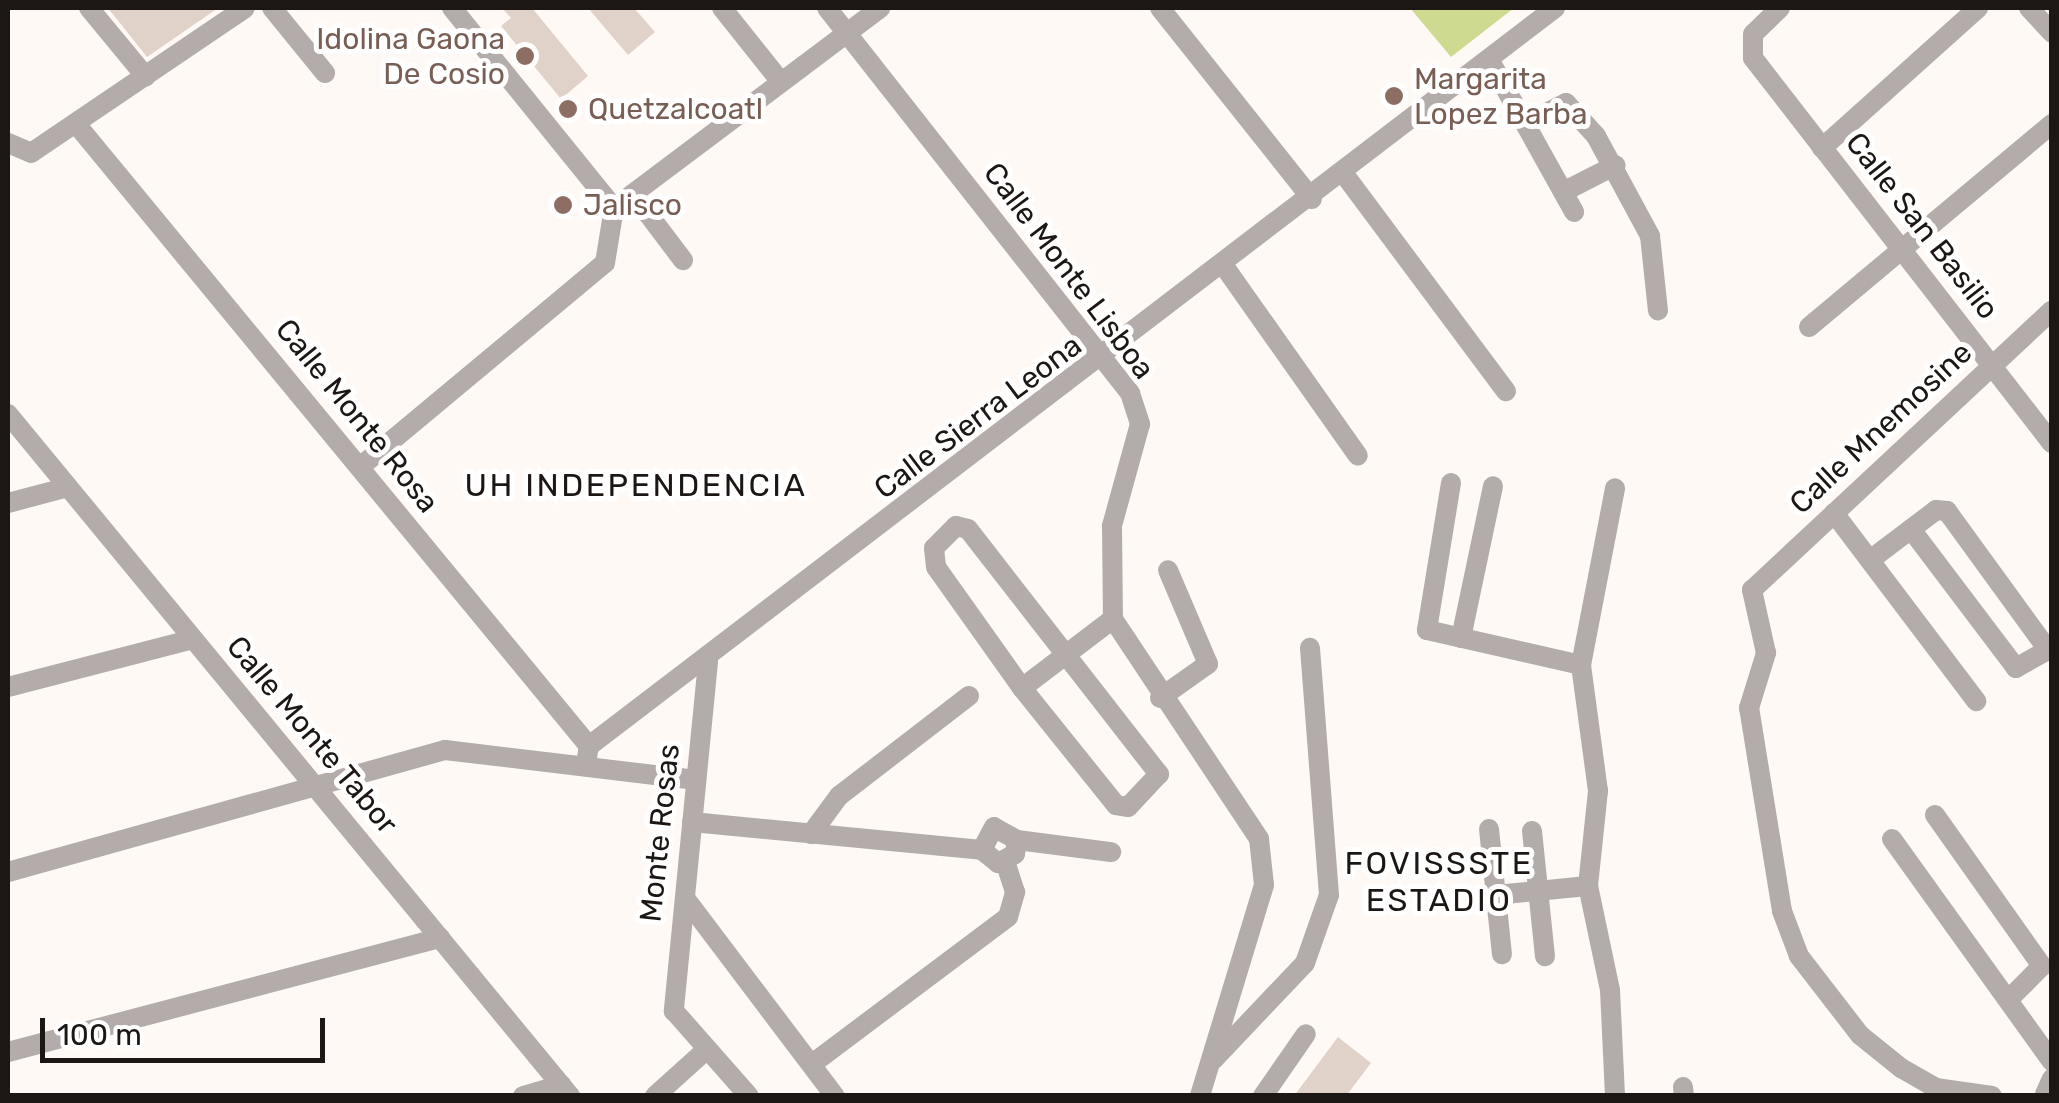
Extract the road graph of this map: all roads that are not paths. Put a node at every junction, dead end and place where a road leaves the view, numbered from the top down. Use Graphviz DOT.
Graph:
graph roads {
  1 [pos="90,8"];
  2 [pos="246,8"];
  3 [pos="272,8"];
  4 [pos="452,8"];
  5 [pos="722,8"];
  6 [pos="827,8"];
  7 [pos="880,8"];
  8 [pos="1160,8"];
  9 [pos="1555,8"];
  10 [pos="1780,8"];
  11 [pos="1978,8"];
  12 [pos="2029,8"];
  13 [pos="846,32"];
  14 [pos="2052,34"];
  15 [pos="1489,59"];
  16 [pos="326,73"];
  17 [pos="146,77"];
  18 [pos="781,82"];
  19 [pos="1526,123"];
  20 [pos="78,124"];
  21 [pos="2052,124"];
  22 [pos="1822,148"];
  23 [pos="15,149"];
  24 [pos="1616,166"];
  25 [pos="1344,174"];
  26 [pos="1564,192"];
  27 [pos="633,194"];
  28 [pos="1312,200"];
  29 [pos="614,208"];
  30 [pos="1574,212"];
  31 [pos="1907,252"];
  32 [pos="683,260"];
  33 [pos="1224,266"];
  34 [pos="2052,310"];
  35 [pos="1658,311"];
  36 [pos="1810,327"];
  37 [pos="1105,358"];
  38 [pos="1992,365"];
  39 [pos="1506,391"];
  40 [pos="8,414"];
  41 [pos="2052,442"];
  42 [pos="1358,456"];
  43 [pos="360,467"];
  44 [pos="1451,483"];
  45 [pos="1494,486"];
  46 [pos="68,487"];
  47 [pos="1615,488"];
  48 [pos="8,503"];
  49 [pos="1834,513"];
  50 [pos="1911,529"];
  51 [pos="1870,560"];
  52 [pos="1168,570"];
  53 [pos="1113,619"];
  54 [pos="193,638"];
  55 [pos="1461,638"];
  56 [pos="1310,648"];
  57 [pos="1066,657"];
  58 [pos="708,662"];
  59 [pos="1582,665"];
  60 [pos="8,687"];
  61 [pos="1022,688"];
  62 [pos="969,696"];
  63 [pos="1160,698"];
  64 [pos="1976,701"];
  65 [pos="588,755"];
  66 [pos="696,780"];
  67 [pos="317,788"];
  68 [pos="1935,815"];
  69 [pos="692,822"];
  70 [pos="1488,829"];
  71 [pos="1532,831"];
  72 [pos="811,834"];
  73 [pos="1892,839"];
  74 [pos="1017,840"];
  75 [pos="982,850"];
  76 [pos="1111,852"];
  77 [pos="1005,862"];
  78 [pos="8,872"];
  79 [pos="1588,886"];
  80 [pos="1538,891"];
  81 [pos="1496,895"];
  82 [pos="685,898"];
  83 [pos="440,938"];
  84 [pos="1502,954"];
  85 [pos="1545,956"];
  86 [pos="2009,999"];
  87 [pos="1306,1034"];
  88 [pos="708,1050"];
  89 [pos="8,1052"];
  90 [pos="1213,1060"];
  91 [pos="2052,1062"];
  92 [pos="812,1064"];
  93 [pos="2052,1078"];
  94 [pos="566,1090"];
  95 [pos="2046,1095"];
  96 [pos="524,1096"];
  97 [pos="655,1096"];
  98 [pos="748,1096"];
  99 [pos="836,1096"];
  100 [pos="1200,1096"];
  101 [pos="1263,1096"];
  102 [pos="1614,1096"];
  103 [pos="1992,1096"];
  104 [pos="2034,1096"];
  1 -- 17 [label="street"];
  2 -- 17 [label="street"];
  3 -- 16 [label="street"];
  4 -- 29 [label="street"];
  5 -- 18 [label="street"];
  6 -- 13 [label="street, Calle Monte Lisboa"];
  7 -- 13 [label="street"];
  8 -- 28 [label="street"];
  9 -- 15 [label="street, Calle Sierra Leona"];
  10 -- 22 [label="street, Calle San Basilio"];
  11 -- 22 [label="street"];
  12 -- 14 [label="street"];
  13 -- 18 [label="street"];
  13 -- 37 [label="street, Calle Monte Lisboa"];
  15 -- 19 [label="street"];
  15 -- 25 [label="street, Calle Sierra Leona"];
  17 -- 20 [label="street"];
  18 -- 27 [label="street"];
  19 -- 24 [label="street"];
  19 -- 26 [label="street"];
  20 -- 23 [label="street"];
  20 -- 43 [label="street, Calle Monte Rosa"];
  21 -- 31 [label="street"];
  22 -- 31 [label="street, Calle San Basilio"];
  24 -- 26 [label="street"];
  24 -- 35 [label="street"];
  25 -- 28 [label="street, Calle Sierra Leona"];
  25 -- 39 [label="street"];
  26 -- 30 [label="street"];
  27 -- 29 [label="street"];
  27 -- 32 [label="street"];
  28 -- 33 [label="street, Calle Sierra Leona"];
  29 -- 43 [label="street"];
  31 -- 36 [label="street"];
  31 -- 38 [label="street, Calle San Basilio"];
  33 -- 37 [label="street, Calle Sierra Leona"];
  33 -- 42 [label="street"];
  34 -- 38 [label="street, Calle Mnemosine"];
  37 -- 53 [label="street, Calle Monte Lisboa"];
  37 -- 58 [label="street, Calle Sierra Leona"];
  38 -- 41 [label="street, Calle San Basilio"];
  38 -- 49 [label="street, Calle Mnemosine"];
  40 -- 46 [label="street, Calle Monte Tabor"];
  43 -- 65 [label="street, Calle Monte Rosa"];
  44 -- 55 [label="street"];
  45 -- 55 [label="street"];
  46 -- 48 [label="street"];
  46 -- 54 [label="street, Calle Monte Tabor"];
  47 -- 59 [label="street"];
  49 -- 51 [label="street"];
  49 -- 103 [label="street, Calle Mnemosine"];
  50 -- 50 [label="street"];
  50 -- 51 [label="street"];
  51 -- 64 [label="street"];
  52 -- 63 [label="street"];
  53 -- 57 [label="street"];
  53 -- 63 [label="street"];
  54 -- 60 [label="street"];
  54 -- 67 [label="street, Calle Monte Tabor"];
  55 -- 59 [label="street"];
  56 -- 90 [label="street"];
  57 -- 61 [label="street"];
  57 -- 61 [label="street"];
  57 -- 61 [label="street"];
  58 -- 65 [label="street, Calle Sierra Leona"];
  58 -- 66 [label="street, Monte Rosas"];
  59 -- 79 [label="street"];
  62 -- 72 [label="street"];
  63 -- 90 [label="street"];
  65 -- 66 [label="street"];
  65 -- 67 [label="street"];
  66 -- 69 [label="street, Monte Rosas"];
  67 -- 78 [label="street"];
  67 -- 83 [label="street, Calle Monte Tabor"];
  68 -- 86 [label="street"];
  69 -- 72 [label="street"];
  69 -- 82 [label="street, Monte Rosas"];
  70 -- 81 [label="street"];
  71 -- 80 [label="street"];
  72 -- 75 [label="street"];
  73 -- 86 [label="street"];
  74 -- 75 [label="street"];
  74 -- 76 [label="street"];
  74 -- 77 [label="street"];
  75 -- 77 [label="street"];
  77 -- 92 [label="street"];
  79 -- 80 [label="street"];
  79 -- 102 [label="street"];
  80 -- 81 [label="street"];
  80 -- 85 [label="street"];
  81 -- 84 [label="street"];
  82 -- 88 [label="street, Monte Rosas"];
  82 -- 92 [label="street"];
  83 -- 89 [label="street"];
  83 -- 94 [label="street, Calle Monte Tabor"];
  86 -- 91 [label="street"];
  87 -- 101 [label="street"];
  88 -- 97 [label="street"];
  88 -- 98 [label="street"];
  90 -- 100 [label="street"];
  92 -- 99 [label="street"];
  93 -- 95 [label="street"];
  94 -- 96 [label="street"];
  95 -- 104 [label="street"];
}
